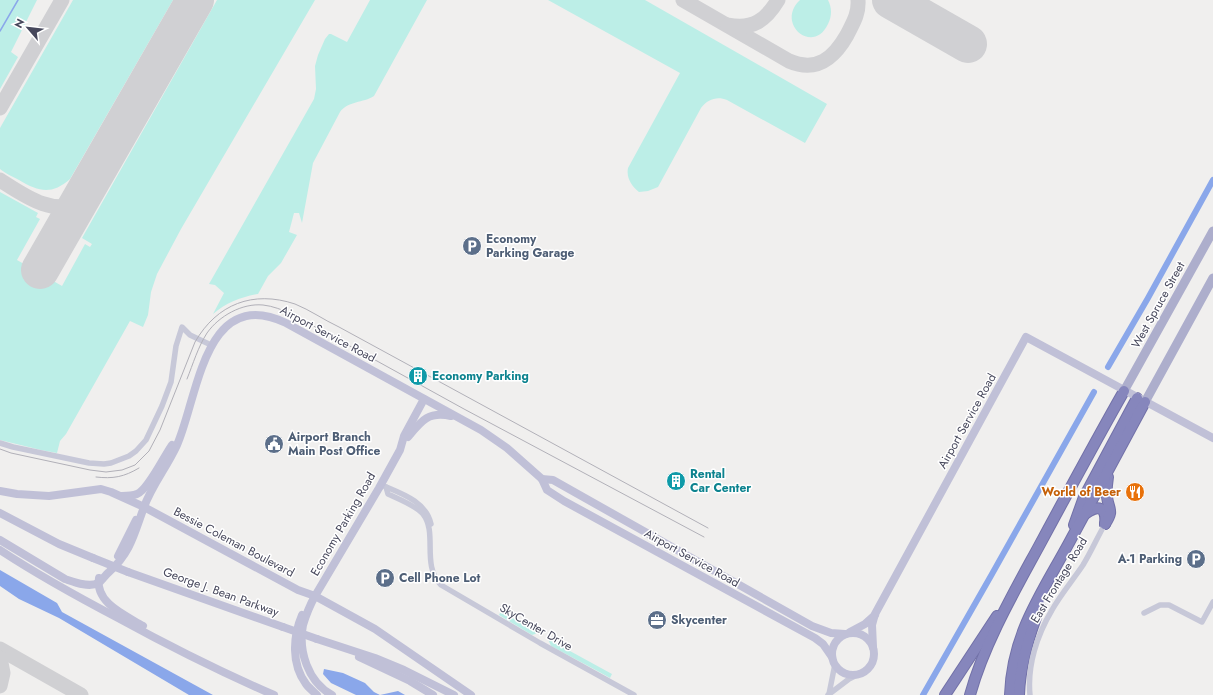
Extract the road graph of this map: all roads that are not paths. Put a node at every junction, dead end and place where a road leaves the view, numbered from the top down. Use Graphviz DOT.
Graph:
graph roads {
  1 [pos="1213,231"];
  2 [pos="1213,278"];
  3 [pos="211,345"];
  4 [pos="1124,391"];
  5 [pos="424,399"];
  6 [pos="1141,400"];
  7 [pos="457,417"];
  8 [pos="180,435"];
  9 [pos="1213,438"];
  10 [pos="0,443"];
  11 [pos="400,450"];
  12 [pos="1109,469"];
  13 [pos="542,479"];
  14 [pos="383,485"];
  15 [pos="0,491"];
  16 [pos="120,496"];
  17 [pos="144,507"];
  18 [pos="0,513"];
  19 [pos="1085,514"];
  20 [pos="1105,524"];
  21 [pos="0,540"];
  22 [pos="1068,546"];
  23 [pos="0,550"];
  24 [pos="1059,561"];
  25 [pos="1025,572"];
  26 [pos="98,583"];
  27 [pos="315,596"];
  28 [pos="1213,602"];
  29 [pos="1144,613"];
  30 [pos="875,614"];
  31 [pos="846,634"];
  32 [pos="317,639"];
  33 [pos="873,647"];
  34 [pos="197,659"];
  35 [pos="833,661"];
  36 [pos="857,675"];
  37 [pos="274,695"];
  38 [pos="317,695"];
  39 [pos="332,695"];
  40 [pos="433,695"];
  41 [pos="454,695"];
  42 [pos="471,695"];
  43 [pos="634,695"];
  44 [pos="829,695"];
  45 [pos="945,695"];
  46 [pos="970,695"];
  47 [pos="1010,695"];
  48 [pos="1020,695"];
  49 [pos="1030,695"];
  1 -- 4 [label="main road, West Spruce Street"];
  2 -- 6 [label="main road"];
  3 -- 5 [label="street, Airport Service Road"];
  3 -- 8 [label="street, Airport Service Road"];
  3 -- 10 [label="street"];
  4 -- 6 [label="street"];
  4 -- 25 [label="highway"];
  4 -- 30 [label="street, Airport Service Road"];
  5 -- 7 [label="street, Airport Service Road"];
  5 -- 11 [label="street, Economy Parking Road"];
  6 -- 9 [label="street"];
  6 -- 12 [label="highway"];
  6 -- 22 [label="highway"];
  7 -- 11 [label="street"];
  7 -- 13 [label="street, Airport Service Road"];
  8 -- 16 [label="street"];
  8 -- 17 [label="street, Airport Service Road"];
  11 -- 14 [label="street, Economy Parking Road"];
  12 -- 19 [label="highway"];
  12 -- 20 [label="highway"];
  13 -- 31 [label="street, Airport Service Road"];
  13 -- 35 [label="street, Airport Service Road"];
  14 -- 27 [label="street, Economy Parking Road"];
  14 -- 43 [label="street, SkyCenter Drive"];
  15 -- 16 [label="street, Bessie Coleman Boulevard"];
  16 -- 17 [label="street, Bessie Coleman Boulevard"];
  17 -- 26 [label="street, Airport Service Road"];
  17 -- 27 [label="street, Bessie Coleman Boulevard"];
  18 -- 32 [label="street, George J. Bean Parkway, bridge"];
  19 -- 20 [label="highway"];
  19 -- 22 [label="highway"];
  20 -- 49 [label="street, East Frontage Road"];
  21 -- 26 [label="street"];
  22 -- 24 [label="highway"];
  23 -- 34 [label="street"];
  24 -- 47 [label="highway"];
  24 -- 48 [label="highway"];
  25 -- 45 [label="highway"];
  25 -- 46 [label="highway"];
  26 -- 34 [label="street"];
  27 -- 38 [label="street"];
  27 -- 39 [label="street"];
  27 -- 42 [label="street, Bessie Coleman Boulevard"];
  28 -- 29 [label="street"];
  30 -- 31 [label="street, Airport Service Road"];
  30 -- 33 [label="street, Airport Service Road"];
  31 -- 33 [label="street"];
  31 -- 35 [label="street"];
  32 -- 40 [label="street, George J. Bean Parkway"];
  32 -- 41 [label="street"];
  33 -- 36 [label="street"];
  34 -- 37 [label="street"];
  35 -- 36 [label="street"];
  35 -- 44 [label="street"];
  36 -- 44 [label="street"];
}
